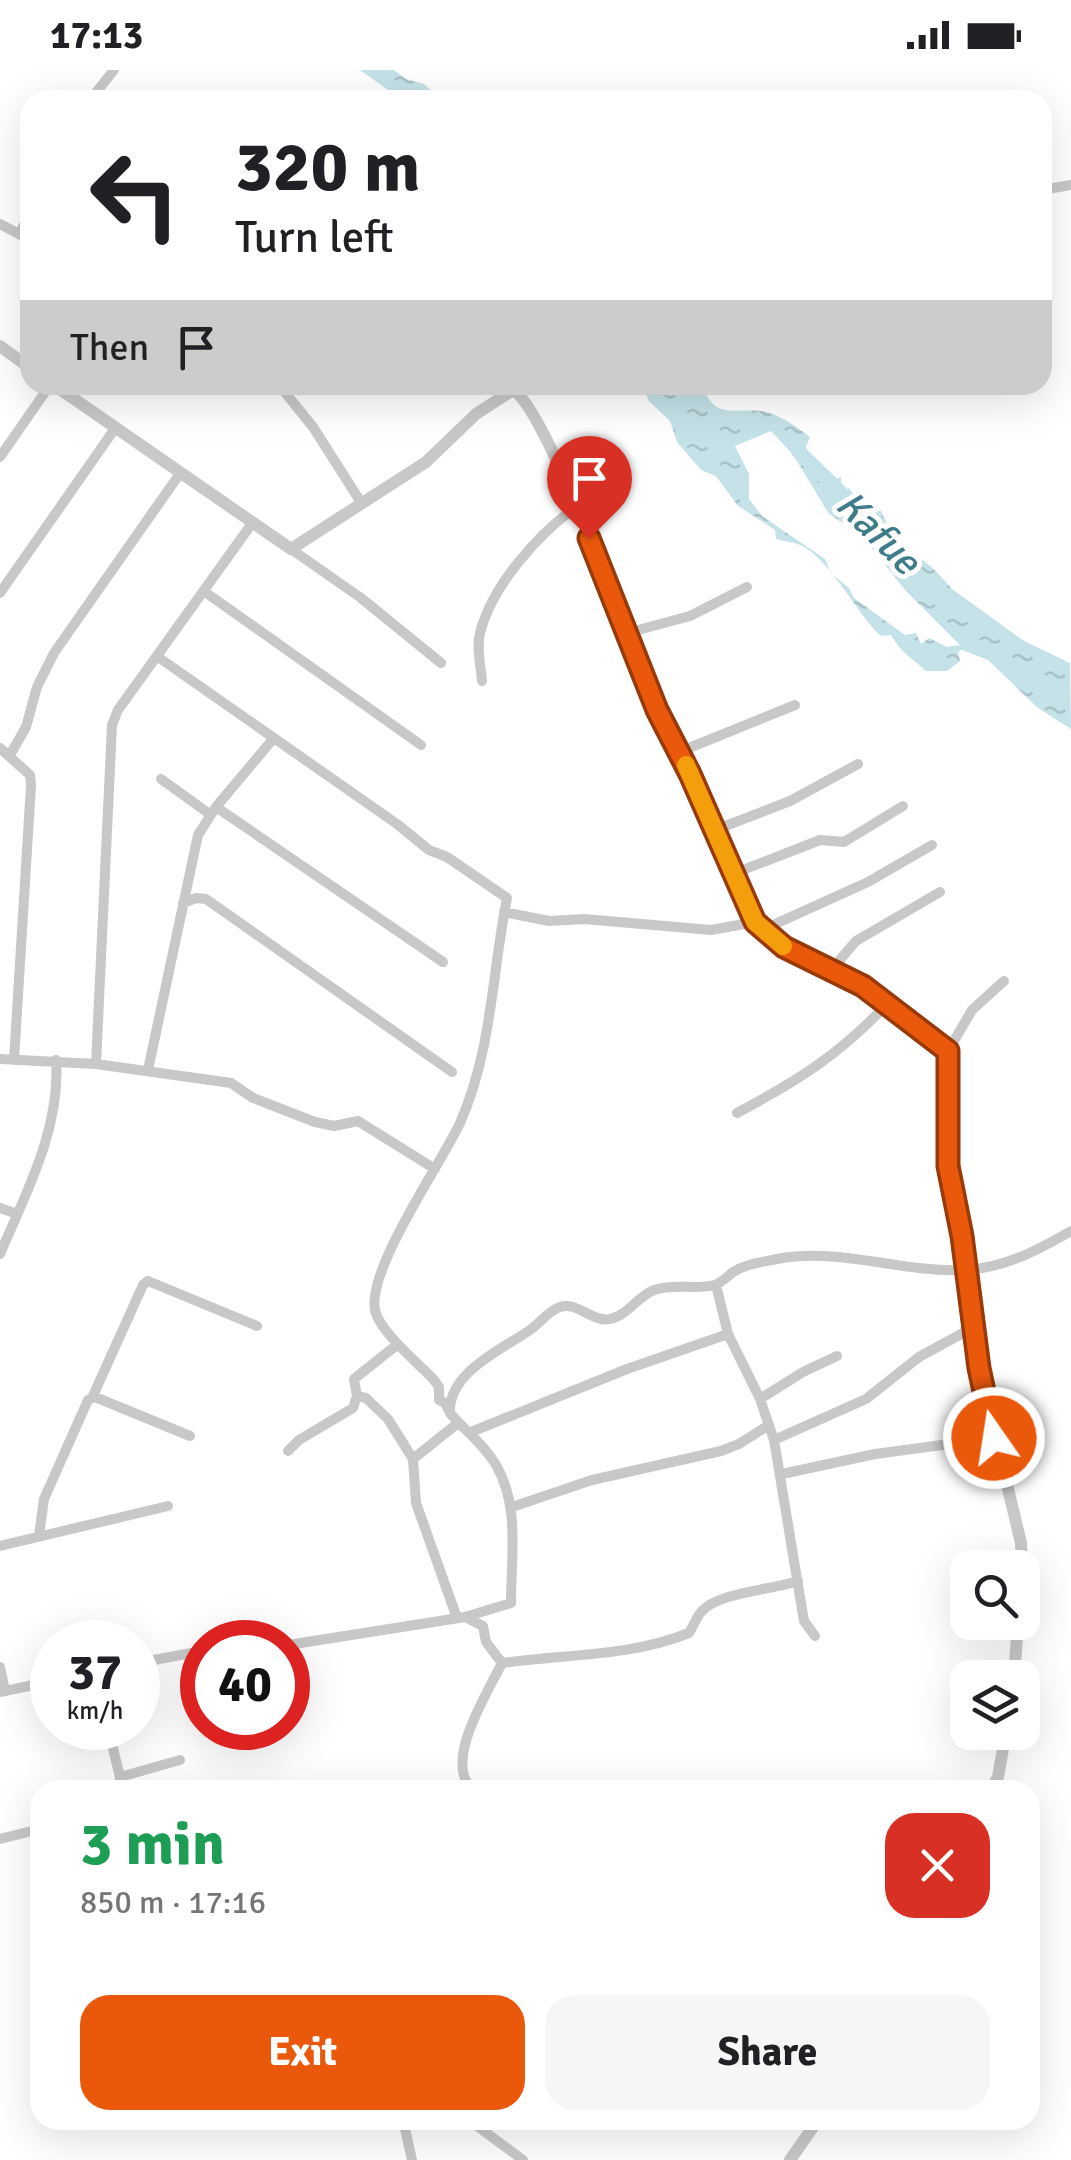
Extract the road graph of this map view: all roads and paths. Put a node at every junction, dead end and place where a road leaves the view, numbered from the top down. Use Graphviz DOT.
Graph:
graph roads {
  1 [pos="114,70"];
  2 [pos="98,90"];
  3 [pos="45,395"];
  4 [pos="67,395"];
  5 [pos="287,395"];
  6 [pos="504,395"];
  7 [pos="520,395"];
  8 [pos="116,427"];
  9 [pos="0,457"];
  10 [pos="181,472"];
  11 [pos="362,504"];
  12 [pos="576,508"];
  13 [pos="253,522"];
  14 [pos="292,549"];
  15 [pos="748,588"];
  16 [pos="205,592"];
  17 [pos="0,593"];
  18 [pos="627,633"];
  19 [pos="158,657"];
  20 [pos="441,663"];
  21 [pos="482,681"];
  22 [pos="795,705"];
  23 [pos="273,739"];
  24 [pos="421,745"];
  25 [pos="5,751"];
  26 [pos="679,752"];
  27 [pos="858,764"];
  28 [pos="160,780"];
  29 [pos="903,806"];
  30 [pos="213,811"];
  31 [pos="715,830"];
  32 [pos="932,845"];
  33 [pos="734,873"];
  34 [pos="940,892"];
  35 [pos="182,903"];
  36 [pos="504,912"];
  37 [pos="759,926"];
  38 [pos="443,962"];
  39 [pos="832,969"];
  40 [pos="1004,981"];
  41 [pos="888,1003"];
  42 [pos="948,1051"];
  43 [pos="0,1059"];
  44 [pos="14,1060"];
  45 [pos="56,1060"];
  46 [pos="96,1064"];
  47 [pos="148,1070"];
  48 [pos="452,1072"];
  49 [pos="736,1112"];
  50 [pos="435,1169"];
  51 [pos="0,1208"];
  52 [pos="17,1214"];
  53 [pos="1071,1231"];
  54 [pos="0,1254"];
  55 [pos="965,1270"];
  56 [pos="716,1285"];
  57 [pos="257,1326"];
  58 [pos="974,1328"];
  59 [pos="728,1334"];
  60 [pos="398,1344"];
  61 [pos="837,1356"];
  62 [pos="357,1396"];
  63 [pos="92,1398"];
  64 [pos="760,1399"];
  65 [pos="450,1413"];
  66 [pos="458,1423"];
  67 [pos="769,1426"];
  68 [pos="471,1432"];
  69 [pos="190,1436"];
  70 [pos="994,1438"];
  71 [pos="774,1440"];
  72 [pos="288,1452"];
  73 [pos="412,1460"];
  74 [pos="782,1474"];
  75 [pos="168,1506"];
  76 [pos="512,1507"];
  77 [pos="39,1536"];
  78 [pos="0,1546"];
  79 [pos="1021,1550"];
  80 [pos="798,1581"];
  81 [pos="461,1618"];
  82 [pos="815,1636"];
  83 [pos="310,1642"];
  84 [pos="502,1663"];
  85 [pos="0,1667"];
  86 [pos="30,1686"];
  87 [pos="3,1692"];
  88 [pos="113,1750"];
  89 [pos="1004,1750"];
  90 [pos="180,1760"];
  91 [pos="120,1777"];
  92 [pos="120,1780"];
  93 [pos="465,1780"];
  94 [pos="996,1780"];
  95 [pos="30,1831"];
  96 [pos="0,1838"];
  97 [pos="405,2130"];
  98 [pos="484,2130"];
  99 [pos="811,2130"];
  100 [pos="412,2160"];
  101 [pos="524,2160"];
  102 [pos="790,2160"];
  1 -- 2 [label="street"];
  3 -- 9 [label="street"];
  4 -- 8 [label="street"];
  5 -- 11 [label="street"];
  6 -- 11 [label="street"];
  7 -- 12 [label="street"];
  8 -- 10 [label="street"];
  8 -- 17 [label="street"];
  10 -- 13 [label="street"];
  10 -- 25 [label="street"];
  11 -- 14 [label="street"];
  12 -- 18 [label="street"];
  12 -- 21 [label="street"];
  13 -- 14 [label="street"];
  13 -- 16 [label="street"];
  14 -- 20 [label="street"];
  15 -- 18 [label="street"];
  16 -- 19 [label="street"];
  16 -- 24 [label="street"];
  18 -- 26 [label="street"];
  19 -- 23 [label="street"];
  19 -- 46 [label="street"];
  22 -- 26 [label="street"];
  23 -- 30 [label="street"];
  23 -- 36 [label="street"];
  25 -- 44 [label="street"];
  26 -- 31 [label="street"];
  27 -- 31 [label="street"];
  28 -- 30 [label="street"];
  29 -- 33 [label="street"];
  30 -- 35 [label="street"];
  30 -- 38 [label="street"];
  31 -- 33 [label="street"];
  32 -- 37 [label="street"];
  33 -- 37 [label="street"];
  34 -- 39 [label="street"];
  35 -- 47 [label="street"];
  35 -- 48 [label="street"];
  36 -- 37 [label="street"];
  36 -- 50 [label="street"];
  37 -- 39 [label="street"];
  39 -- 41 [label="street"];
  40 -- 42 [label="street"];
  41 -- 42 [label="street"];
  41 -- 49 [label="street"];
  42 -- 55 [label="street"];
  43 -- 44 [label="street"];
  44 -- 45 [label="street"];
  45 -- 46 [label="street"];
  45 -- 52 [label="street"];
  46 -- 47 [label="street"];
  47 -- 50 [label="street"];
  50 -- 60 [label="street"];
  51 -- 52 [label="street"];
  52 -- 54 [label="street"];
  53 -- 55 [label="street"];
  55 -- 56 [label="street"];
  55 -- 58 [label="street"];
  56 -- 59 [label="street"];
  56 -- 65 [label="street"];
  57 -- 63 [label="street"];
  58 -- 70 [label="street"];
  58 -- 71 [label="street"];
  59 -- 64 [label="street"];
  59 -- 68 [label="street"];
  60 -- 62 [label="street"];
  60 -- 65 [label="street"];
  61 -- 64 [label="street"];
  62 -- 72 [label="street"];
  62 -- 73 [label="street"];
  63 -- 69 [label="street"];
  63 -- 77 [label="street"];
  64 -- 67 [label="street"];
  65 -- 66 [label="street"];
  66 -- 68 [label="street"];
  66 -- 73 [label="street"];
  67 -- 71 [label="street"];
  67 -- 76 [label="street"];
  68 -- 76 [label="street"];
  70 -- 74 [label="street"];
  70 -- 79 [label="street"];
  71 -- 74 [label="street"];
  73 -- 81 [label="street"];
  74 -- 80 [label="street"];
  75 -- 77 [label="street"];
  76 -- 81 [label="street"];
  77 -- 78 [label="street"];
  80 -- 82 [label="street"];
  80 -- 84 [label="street"];
  81 -- 83 [label="street"];
  81 -- 84 [label="street"];
  84 -- 93 [label="street"];
  85 -- 87 [label="street"];
  86 -- 87 [label="street"];
  88 -- 91 [label="street"];
  89 -- 94 [label="street"];
  90 -- 91 [label="street"];
  91 -- 92 [label="street"];
  95 -- 96 [label="street"];
  97 -- 100 [label="street"];
  98 -- 101 [label="street"];
  99 -- 102 [label="street"];
}
